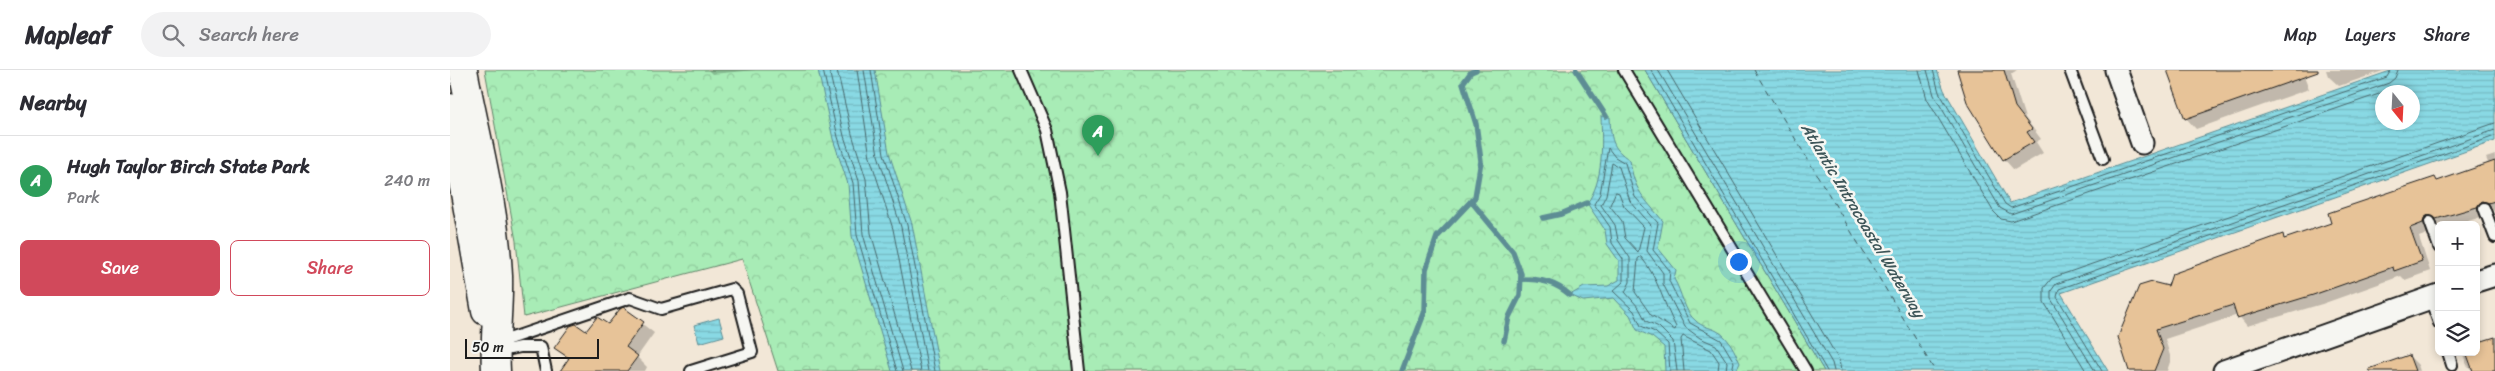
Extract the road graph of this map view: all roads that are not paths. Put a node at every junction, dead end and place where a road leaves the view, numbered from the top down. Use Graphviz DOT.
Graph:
graph roads {
  1 [pos="463,70"];
  2 [pos="1021,70"];
  3 [pos="1624,70"];
  4 [pos="2070,70"];
  5 [pos="2116,70"];
  6 [pos="450,108"];
  7 [pos="2142,144"];
  8 [pos="2103,159"];
  9 [pos="2484,208"];
  10 [pos="2430,222"];
  11 [pos="2435,236"];
  12 [pos="2495,237"];
  13 [pos="2495,274"];
  14 [pos="2480,280"];
  15 [pos="2435,296"];
  16 [pos="495,356"];
  17 [pos="2449,356"];
  18 [pos="2452,365"];
  19 [pos="546,371"];
  20 [pos="691,371"];
  21 [pos="1079,371"];
  22 [pos="1806,371"];
  23 [pos="2224,371"];
  1 -- 16 [label="main road"];
  2 -- 21 [label="lane"];
  3 -- 22 [label="lane"];
  4 -- 8 [label="lane"];
  5 -- 7 [label="street"];
  6 -- 16 [label="main road"];
  9 -- 12 [label="lane"];
  10 -- 11 [label="lane"];
  13 -- 14 [label="street"];
  15 -- 23 [label="street"];
  16 -- 19 [label="lane"];
  16 -- 20 [label="lane"];
  17 -- 18 [label="lane"];
}
